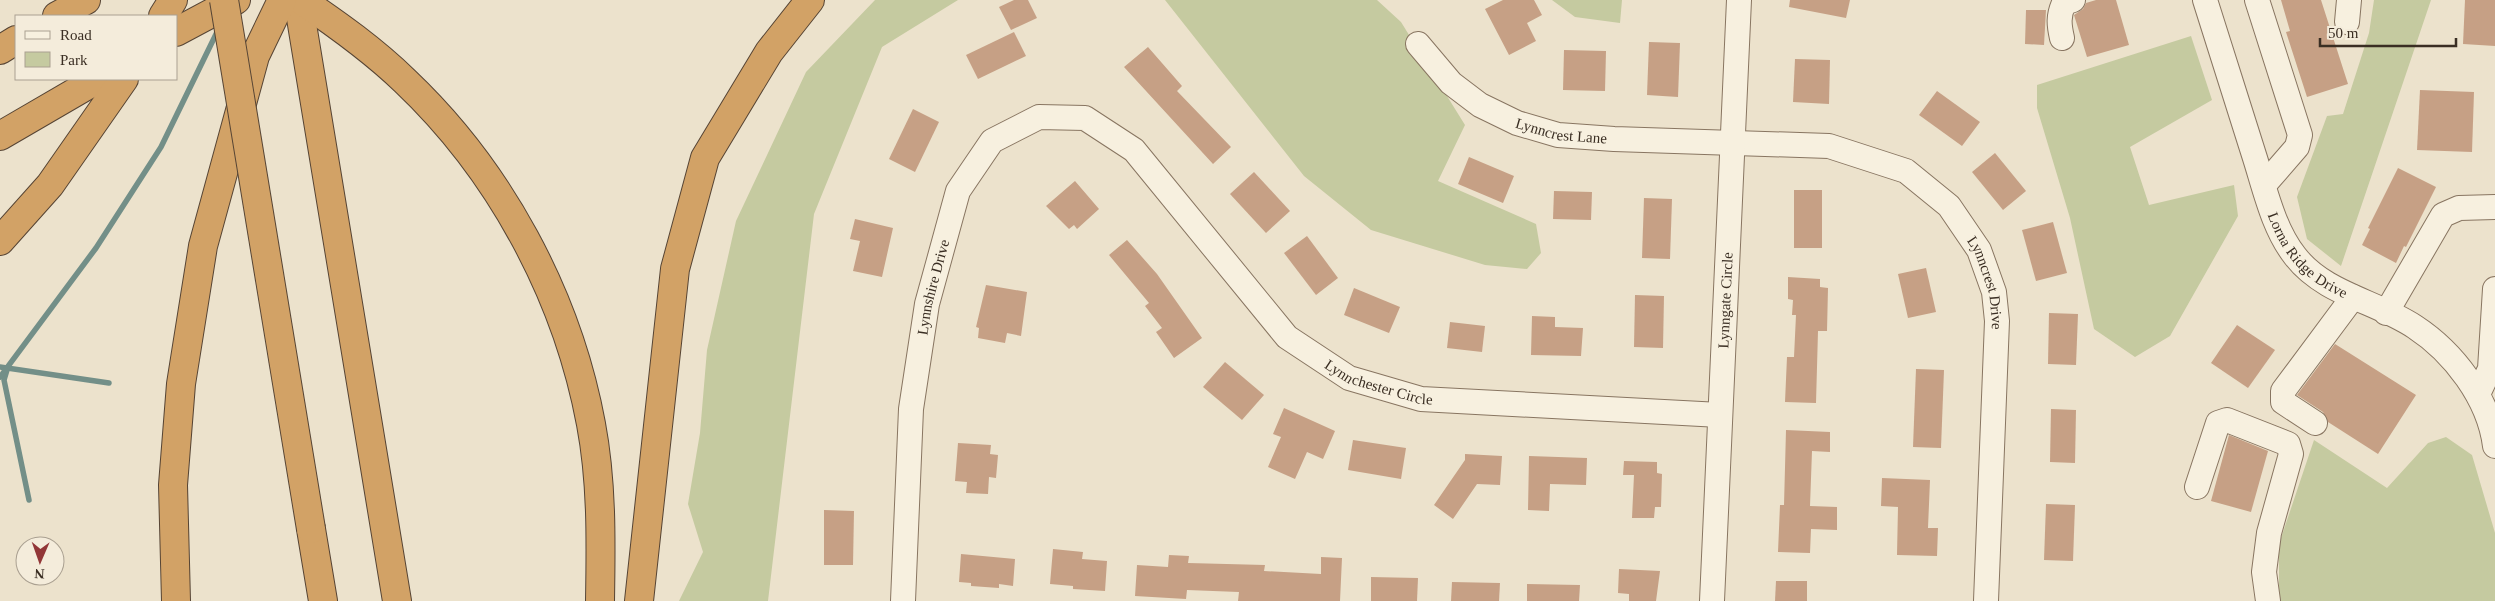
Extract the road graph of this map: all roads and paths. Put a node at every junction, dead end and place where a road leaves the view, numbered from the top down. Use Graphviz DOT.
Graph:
graph roads {
  1 [pos="86,0"];
  2 [pos="173,0"];
  3 [pos="224,0"];
  4 [pos="236,0"];
  5 [pos="282,0"];
  6 [pos="299,0"];
  7 [pos="810,0"];
  8 [pos="1739,0"];
  9 [pos="2073,0"];
  10 [pos="2205,0"];
  11 [pos="2257,0"];
  12 [pos="59,15"];
  13 [pos="164,15"];
  14 [pos="178,31"];
  15 [pos="2062,38"];
  16 [pos="15,41"];
  17 [pos="1418,44"];
  18 [pos="0,50"];
  19 [pos="96,80"];
  20 [pos="123,80"];
  21 [pos="0,136"];
  22 [pos="1733,144"];
  23 [pos="1134,150"];
  24 [pos="2264,185"];
  25 [pos="2495,207"];
  26 [pos="0,241"];
  27 [pos="2495,289"];
  28 [pos="2353,296"];
  29 [pos="2386,313"];
  30 [pos="2478,394"];
  31 [pos="1720,415"];
  32 [pos="2315,423"];
  33 [pos="2495,446"];
  34 [pos="2197,488"];
  35 [pos="176,601"];
  36 [pos="323,601"];
  37 [pos="397,601"];
  38 [pos="600,601"];
  39 [pos="638,601"];
  40 [pos="903,601"];
  41 [pos="1712,601"];
  42 [pos="1986,601"];
  43 [pos="2268,601"];
  1 -- 12 [label="highway"];
  2 -- 13 [label="highway"];
  3 -- 36 [label="highway, bridge"];
  4 -- 14 [label="highway"];
  5 -- 35 [label="highway"];
  6 -- 37 [label="highway"];
  6 -- 38 [label="highway"];
  7 -- 39 [label="highway"];
  8 -- 22 [label="street, Lynngate Circle"];
  9 -- 15 [label="street"];
  10 -- 24 [label="street, Lorna Ridge Drive"];
  11 -- 24 [label="street"];
  16 -- 18 [label="highway"];
  17 -- 22 [label="street, Lynncrest Lane"];
  19 -- 21 [label="highway"];
  20 -- 26 [label="highway"];
  22 -- 31 [label="street, Lynngate Circle"];
  22 -- 42 [label="street, Lynncrest Drive"];
  23 -- 31 [label="street, Lynnchester Circle"];
  23 -- 40 [label="street, Lynnshire Drive"];
  24 -- 28 [label="street, Lorna Ridge Drive"];
  25 -- 29 [label="street"];
  27 -- 30 [label="street"];
  28 -- 29 [label="street, Lorna Ridge Drive"];
  28 -- 32 [label="street"];
  29 -- 30 [label="street, Lorna Ridge Drive"];
  30 -- 33 [label="street, Lorna Ridge Drive"];
  31 -- 41 [label="street, Lynngate Circle"];
  34 -- 43 [label="street"];
}
